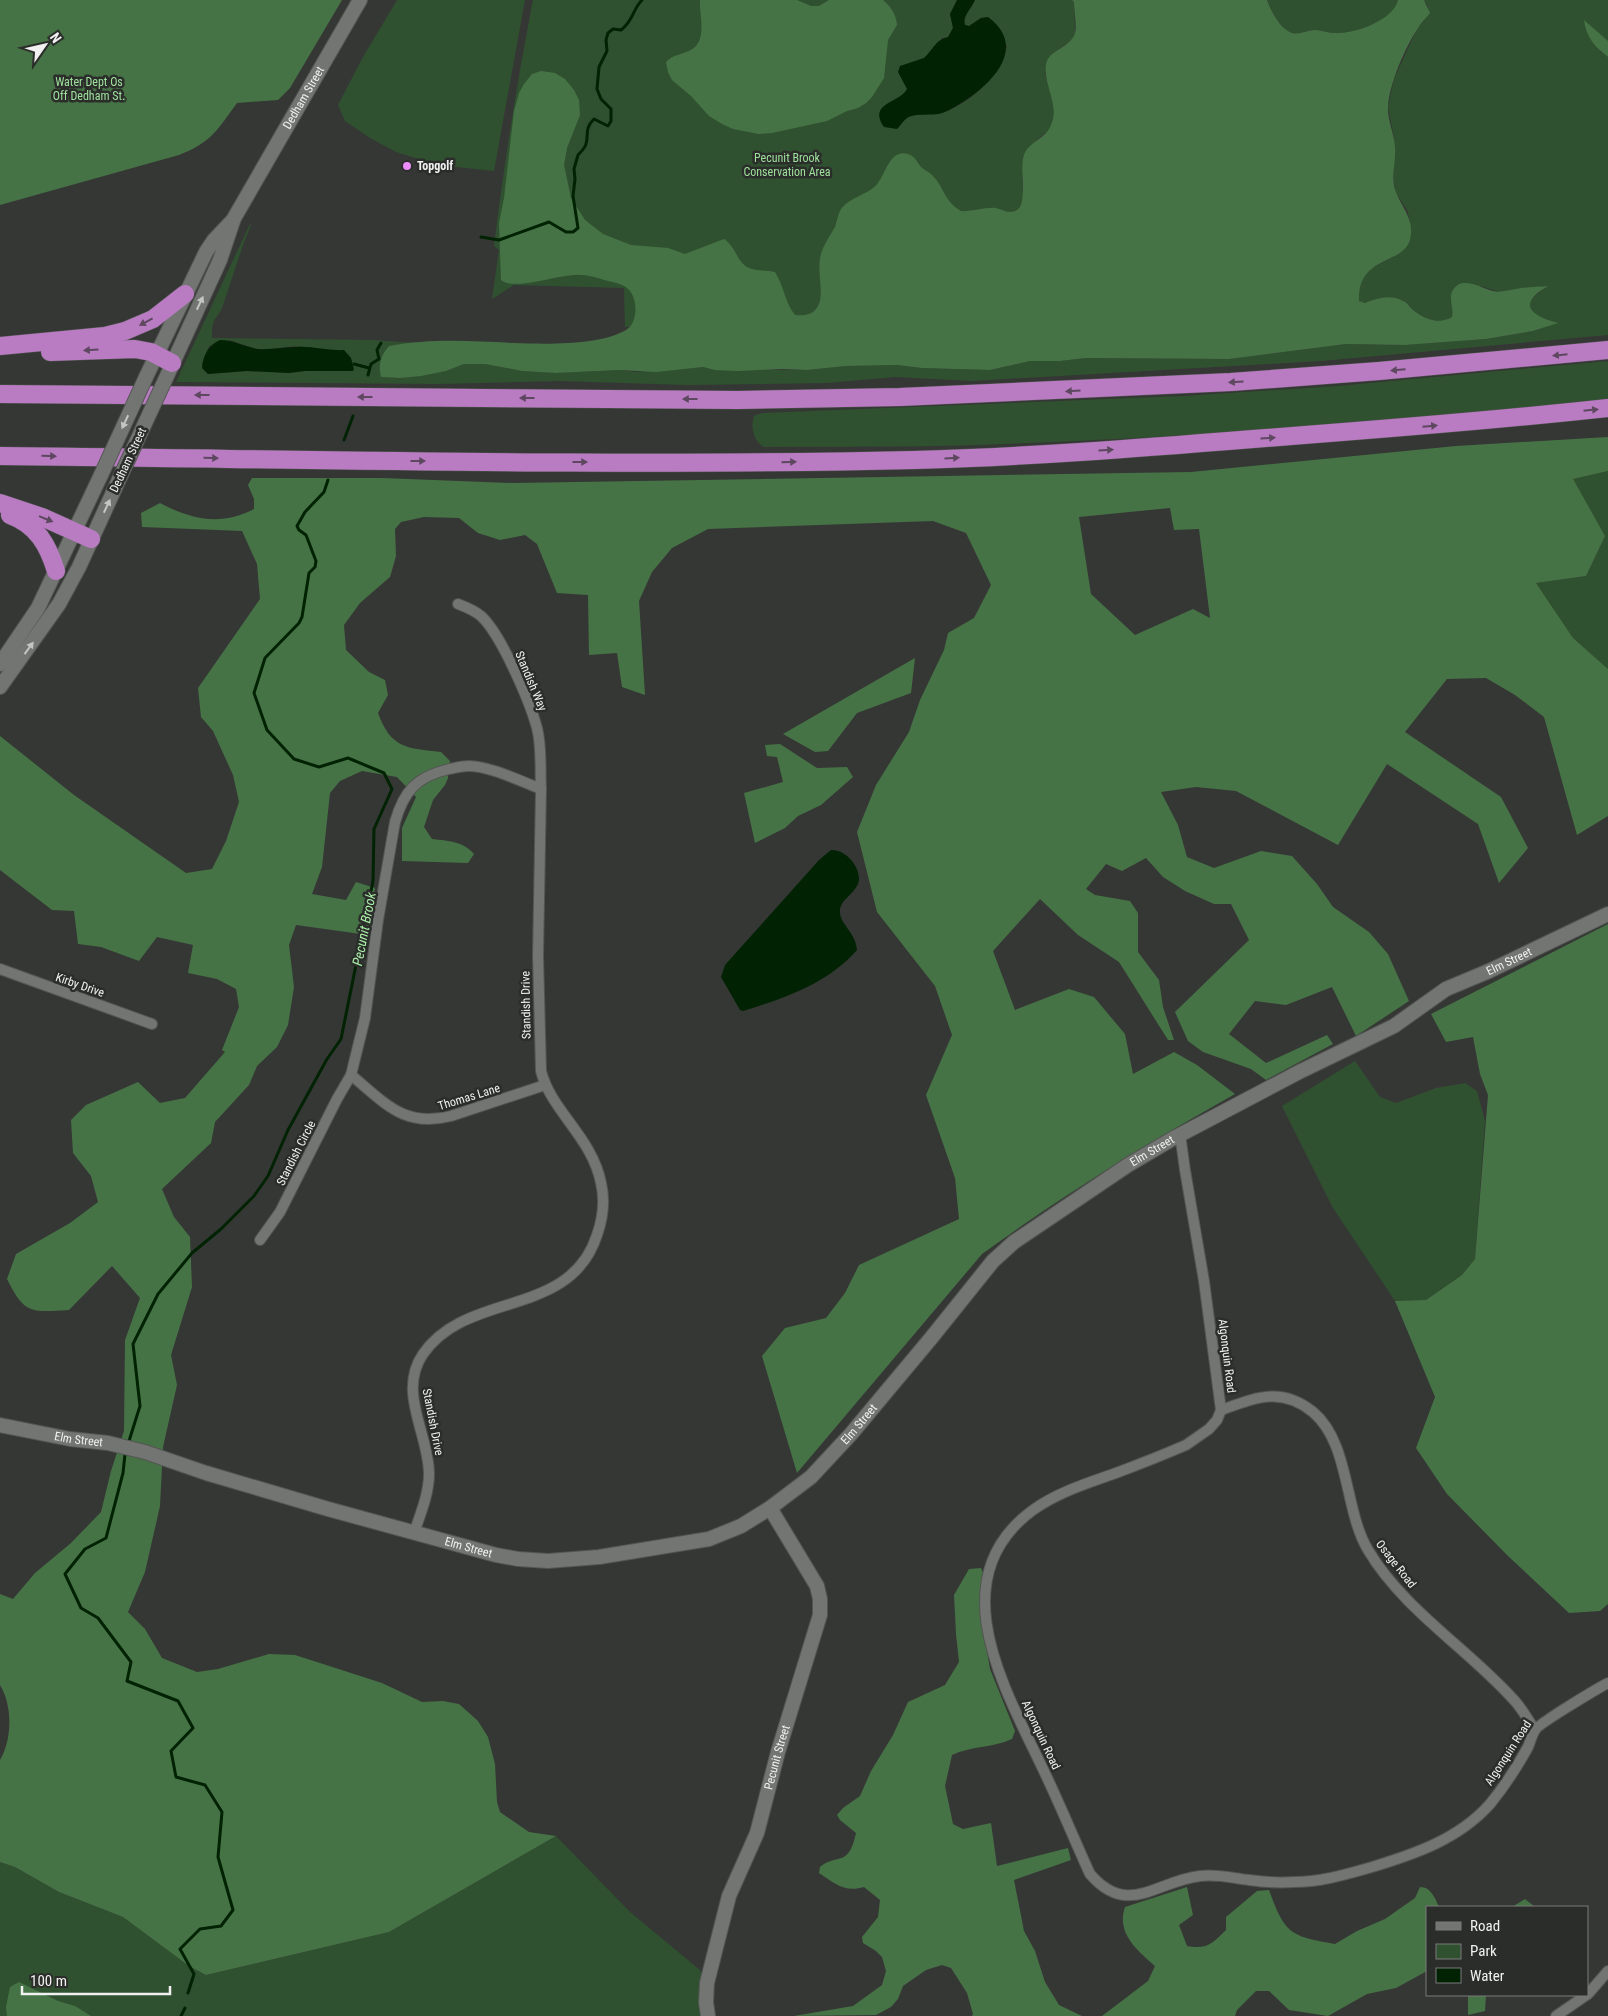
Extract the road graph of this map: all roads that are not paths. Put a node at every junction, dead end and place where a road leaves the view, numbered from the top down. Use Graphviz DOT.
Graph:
graph roads {
  1 [pos="360,0"];
  2 [pos="233,220"];
  3 [pos="185,294"];
  4 [pos="0,346"];
  5 [pos="1608,350"];
  6 [pos="0,354"];
  7 [pos="156,355"];
  8 [pos="169,370"];
  9 [pos="0,394"];
  10 [pos="1608,408"];
  11 [pos="0,456"];
  12 [pos="0,504"];
  13 [pos="0,512"];
  14 [pos="75,531"];
  15 [pos="92,539"];
  16 [pos="56,571"];
  17 [pos="458,604"];
  18 [pos="0,664"];
  19 [pos="0,687"];
  20 [pos="541,789"];
  21 [pos="1608,914"];
  22 [pos="0,969"];
  23 [pos="152,1024"];
  24 [pos="351,1076"];
  25 [pos="546,1085"];
  26 [pos="1180,1134"];
  27 [pos="260,1240"];
  28 [pos="1221,1410"];
  29 [pos="0,1425"];
  30 [pos="770,1508"];
  31 [pos="414,1533"];
  32 [pos="1608,1683"];
  33 [pos="1535,1730"];
  34 [pos="1608,1971"];
  35 [pos="1588,1994"];
  36 [pos="1585,1996"];
  37 [pos="708,2016"];
  38 [pos="1556,2016"];
  1 -- 2 [label="street, Dedham Street"];
  2 -- 3 [label="street, Dedham Street"];
  8 -- 2 [label="street, Dedham Street, one-way"];
  3 -- 4 [label="highway, one-way"];
  3 -- 7 [label="street, Dedham Street"];
  5 -- 9 [label="highway, one-way"];
  7 -- 6 [label="highway, one-way"];
  7 -- 8 [label="highway"];
  7 -- 14 [label="street, Dedham Street, one-way, bridge"];
  15 -- 8 [label="street, Dedham Street, one-way, bridge"];
  11 -- 10 [label="highway, one-way"];
  12 -- 14 [label="highway, one-way"];
  13 -- 16 [label="highway"];
  14 -- 15 [label="highway"];
  14 -- 16 [label="street, Dedham Street"];
  19 -- 15 [label="street, Dedham Street, one-way"];
  16 -- 18 [label="street, Dedham Street"];
  17 -- 20 [label="street, Standish Way"];
  20 -- 24 [label="street"];
  20 -- 25 [label="street, Standish Drive"];
  21 -- 26 [label="street, Elm Street"];
  22 -- 23 [label="street, Kirby Drive"];
  24 -- 25 [label="street, Thomas Lane"];
  24 -- 27 [label="street, Standish Circle"];
  25 -- 31 [label="street, Standish Drive"];
  26 -- 28 [label="street, Algonquin Road"];
  26 -- 30 [label="street, Elm Street"];
  28 -- 33 [label="street, Osage Road"];
  28 -- 33 [label="street, Algonquin Road"];
  29 -- 31 [label="street, Elm Street"];
  30 -- 31 [label="street, Elm Street"];
  30 -- 37 [label="street, Pecunit Street"];
  32 -- 33 [label="street, Algonquin Road"];
  34 -- 35 [label="street"];
  36 -- 38 [label="street"];
}
